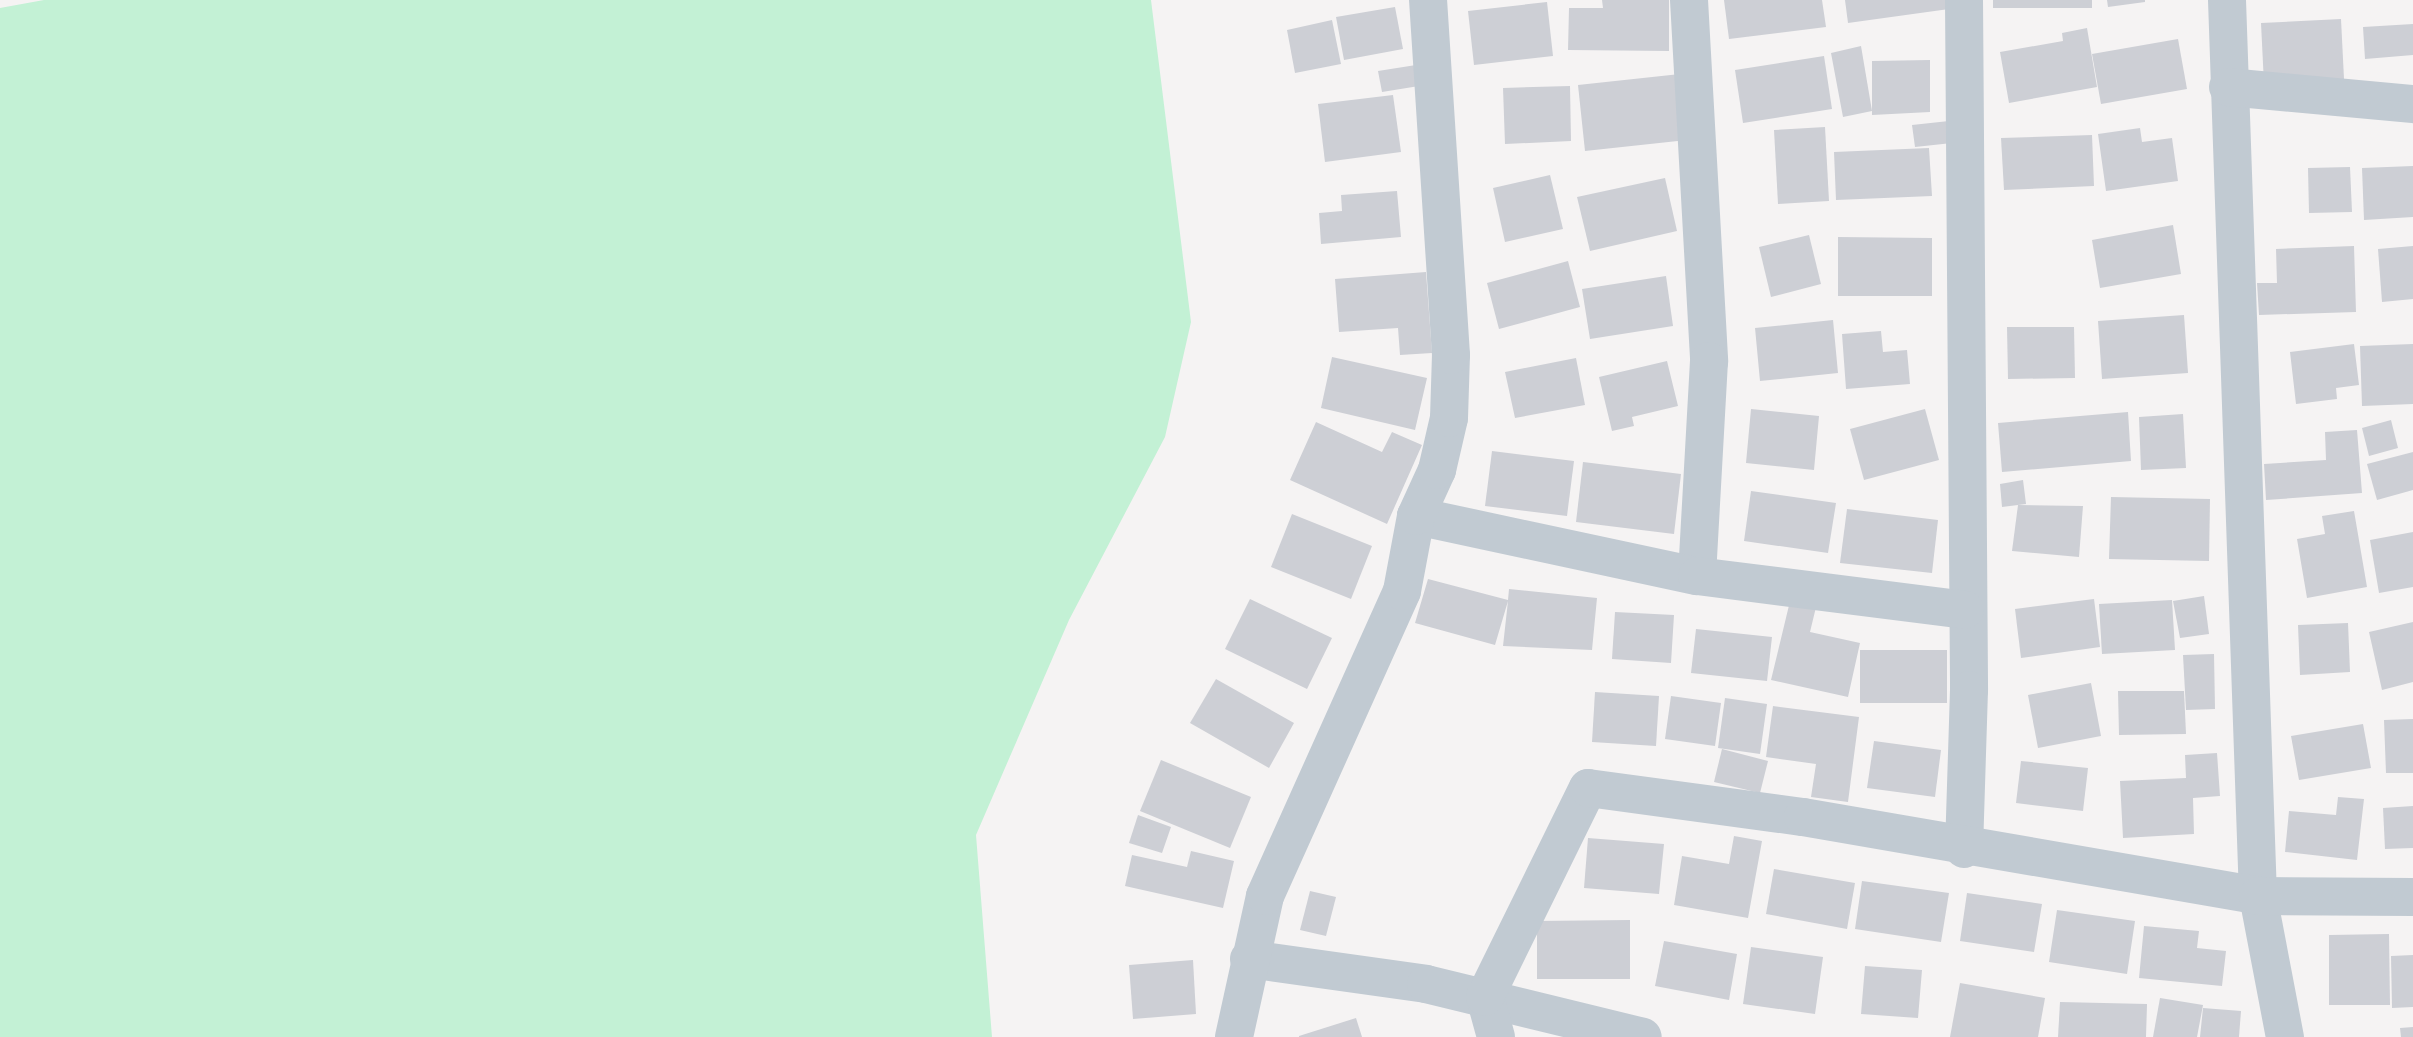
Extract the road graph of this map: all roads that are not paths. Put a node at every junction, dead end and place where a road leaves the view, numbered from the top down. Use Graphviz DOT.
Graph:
graph roads {
  1 [pos="1428,0"];
  2 [pos="1689,0"];
  3 [pos="1964,0"];
  4 [pos="2227,0"];
  5 [pos="2228,87"];
  6 [pos="2413,104"];
  7 [pos="1416,516"];
  8 [pos="1697,576"];
  9 [pos="1965,610"];
  10 [pos="1964,849"];
  11 [pos="2258,896"];
  12 [pos="2413,897"];
  13 [pos="1249,958"];
  14 [pos="1485,998"];
  15 [pos="1234,1037"];
  16 [pos="1496,1037"];
  17 [pos="1643,1037"];
  18 [pos="2285,1037"];
  1 -- 7 [label="street"];
  2 -- 8 [label="street"];
  3 -- 9 [label="street"];
  4 -- 5 [label="street"];
  5 -- 6 [label="street"];
  5 -- 11 [label="street"];
  7 -- 8 [label="street"];
  7 -- 13 [label="street"];
  8 -- 9 [label="street"];
  9 -- 10 [label="street"];
  10 -- 11 [label="street"];
  10 -- 14 [label="street"];
  11 -- 12 [label="street"];
  11 -- 18 [label="street"];
  13 -- 14 [label="street"];
  13 -- 15 [label="street"];
  14 -- 16 [label="street"];
  14 -- 17 [label="street"];
}
